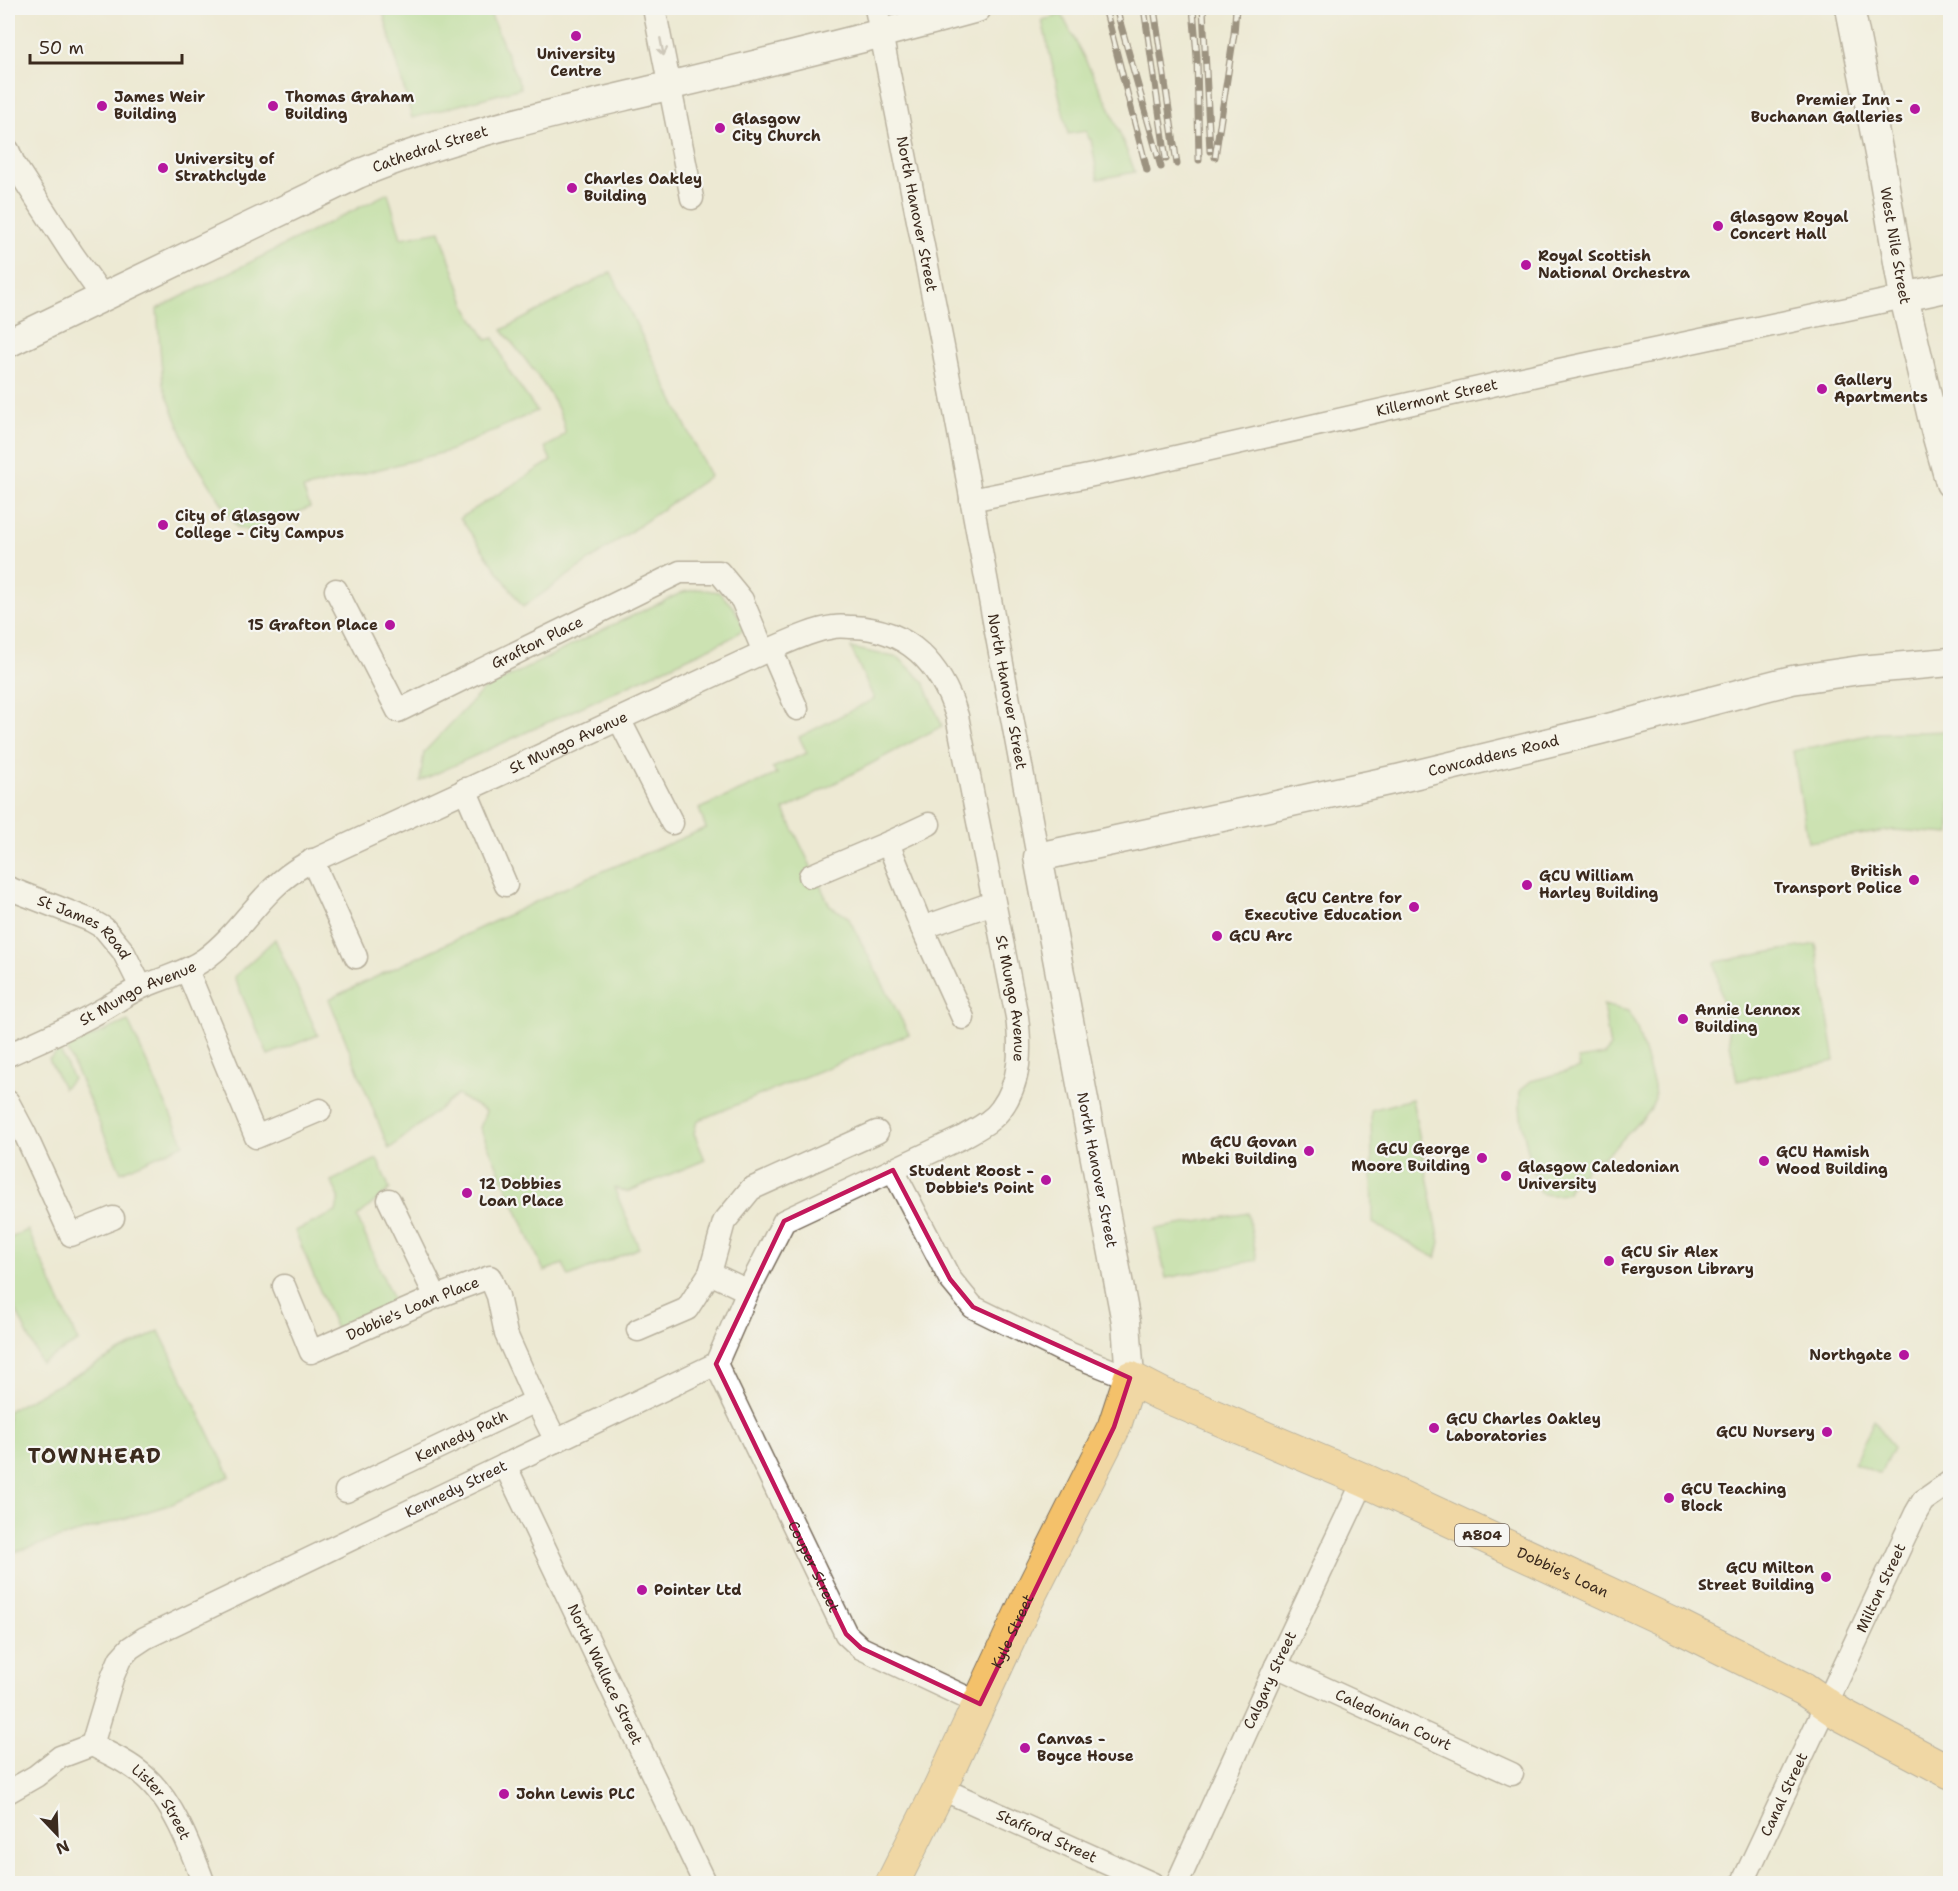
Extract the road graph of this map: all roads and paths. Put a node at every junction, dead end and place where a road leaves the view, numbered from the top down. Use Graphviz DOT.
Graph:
graph roads {
  1 [pos="654,8"];
  2 [pos="977,8"];
  3 [pos="1850,8"];
  4 [pos="878,21"];
  5 [pos="670,86"];
  6 [pos="8,150"];
  7 [pos="692,198"];
  8 [pos="1950,287"];
  9 [pos="103,297"];
  10 [pos="1904,297"];
  11 [pos="8,343"];
  12 [pos="1950,482"];
  13 [pos="971,500"];
  14 [pos="336,590"];
  15 [pos="768,650"];
  16 [pos="1950,662"];
  17 [pos="797,709"];
  18 [pos="619,719"];
  19 [pos="465,789"];
  20 [pos="672,823"];
  21 [pos="929,824"];
  22 [pos="888,843"];
  23 [pos="1038,857"];
  24 [pos="312,860"];
  25 [pos="810,876"];
  26 [pos="506,885"];
  27 [pos="8,888"];
  28 [pos="993,903"];
  29 [pos="922,928"];
  30 [pos="356,957"];
  31 [pos="187,970"];
  32 [pos="141,987"];
  33 [pos="963,1018"];
  34 [pos="8,1055"];
  35 [pos="8,1102"];
  36 [pos="320,1110"];
  37 [pos="877,1132"];
  38 [pos="893,1170"];
  39 [pos="389,1200"];
  40 [pos="113,1218"];
  41 [pos="710,1273"];
  42 [pos="284,1286"];
  43 [pos="748,1291"];
  44 [pos="436,1297"];
  45 [pos="638,1330"];
  46 [pos="716,1364"];
  47 [pos="1130,1378"];
  48 [pos="536,1401"];
  49 [pos="556,1441"];
  50 [pos="505,1465"];
  51 [pos="1364,1480"];
  52 [pos="1950,1482"];
  53 [pos="346,1491"];
  54 [pos="1276,1666"];
  55 [pos="980,1704"];
  56 [pos="1826,1705"];
  57 [pos="92,1745"];
  58 [pos="1950,1772"];
  59 [pos="1512,1774"];
  60 [pos="940,1788"];
  61 [pos="8,1792"];
  62 [pos="204,1884"];
  63 [pos="705,1884"];
  64 [pos="892,1884"];
  65 [pos="1153,1884"];
  66 [pos="1177,1884"];
  67 [pos="1742,1884"];
  1 -- 5 [label="street, one-way"];
  2 -- 4 [label="street, Cathedral Street"];
  3 -- 10 [label="street, West Nile Street"];
  4 -- 5 [label="street, Cathedral Street"];
  4 -- 13 [label="street, North Hanover Street"];
  5 -- 7 [label="street"];
  5 -- 9 [label="street, Cathedral Street"];
  6 -- 9 [label="street"];
  8 -- 10 [label="street"];
  9 -- 11 [label="street, Cathedral Street"];
  10 -- 12 [label="street, West Nile Street"];
  10 -- 13 [label="street, Killermont Street"];
  13 -- 23 [label="street, North Hanover Street"];
  14 -- 15 [label="street, Grafton Place"];
  15 -- 17 [label="street"];
  15 -- 18 [label="street, St Mungo Avenue"];
  15 -- 28 [label="street, St Mungo Avenue"];
  16 -- 23 [label="street, Cowcaddens Road"];
  18 -- 19 [label="street, St Mungo Avenue"];
  18 -- 20 [label="street"];
  19 -- 24 [label="street, St Mungo Avenue"];
  19 -- 26 [label="street"];
  21 -- 22 [label="street"];
  22 -- 25 [label="street"];
  22 -- 29 [label="street"];
  23 -- 47 [label="street, North Hanover Street"];
  24 -- 30 [label="street"];
  24 -- 31 [label="street, St Mungo Avenue"];
  27 -- 32 [label="street, St James Road"];
  28 -- 29 [label="street"];
  28 -- 38 [label="street, St Mungo Avenue"];
  29 -- 33 [label="street"];
  31 -- 32 [label="street, St Mungo Avenue"];
  31 -- 36 [label="street"];
  32 -- 34 [label="street, St Mungo Avenue"];
  35 -- 40 [label="street"];
  37 -- 41 [label="street"];
  38 -- 43 [label="street"];
  38 -- 47 [label="street"];
  39 -- 44 [label="street"];
  41 -- 43 [label="street"];
  41 -- 45 [label="street"];
  42 -- 44 [label="street, Dobbie's Loan Place"];
  43 -- 46 [label="street"];
  44 -- 48 [label="street, Dobbie's Loan Place"];
  46 -- 49 [label="street, Kennedy Street"];
  46 -- 55 [label="street, Couper Street"];
  47 -- 51 [label="main road, Dobbie's Loan / A804"];
  47 -- 55 [label="main road, Kyle Street"];
  48 -- 49 [label="street"];
  48 -- 53 [label="street, Kennedy Path"];
  49 -- 50 [label="street, Kennedy Street"];
  50 -- 57 [label="street, Kennedy Street"];
  50 -- 63 [label="street, North Wallace Street"];
  51 -- 54 [label="street, Calgary Street"];
  51 -- 56 [label="main road, Dobbie's Loan / A804"];
  52 -- 56 [label="street, Milton Street"];
  54 -- 59 [label="street, Caledonian Court"];
  54 -- 66 [label="street, Calgary Street"];
  55 -- 60 [label="main road, Kyle Street"];
  56 -- 58 [label="main road, Dobbie's Loan / A804"];
  56 -- 67 [label="street, Canal Street"];
  57 -- 61 [label="street"];
  57 -- 62 [label="street, Lister Street"];
  60 -- 64 [label="main road, Kyle Street"];
  60 -- 65 [label="street, Stafford Street"];
}
